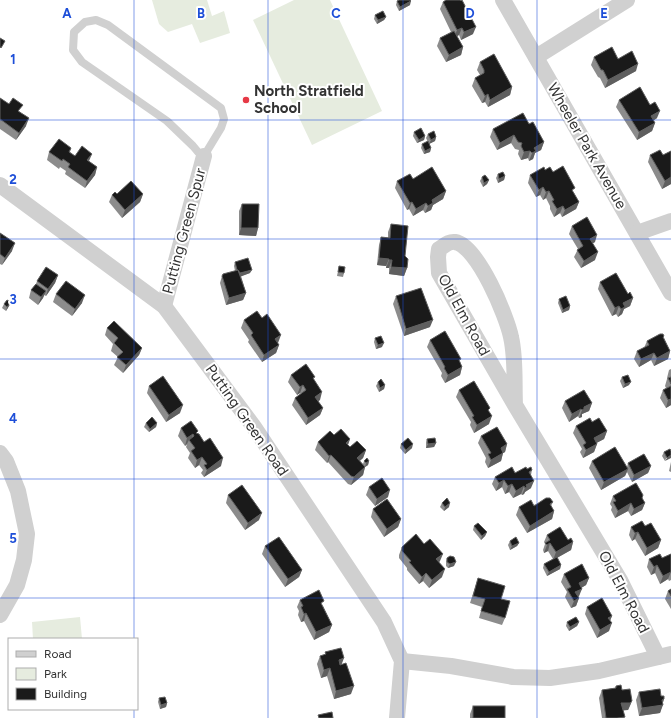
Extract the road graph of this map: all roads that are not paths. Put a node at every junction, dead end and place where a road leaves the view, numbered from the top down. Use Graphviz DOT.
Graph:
graph roads {
  1 [pos="503,0"];
  2 [pos="628,0"];
  3 [pos="536,57"];
  4 [pos="204,156"];
  5 [pos="0,185"];
  6 [pos="671,221"];
  7 [pos="637,233"];
  8 [pos="671,293"];
  9 [pos="164,306"];
  10 [pos="515,405"];
  11 [pos="0,453"];
  12 [pos="0,616"];
  13 [pos="664,656"];
  14 [pos="402,661"];
  15 [pos="397,718"];
  1 -- 3 [label="street, Wheeler Park Avenue"];
  2 -- 3 [label="street"];
  3 -- 7 [label="street, Wheeler Park Avenue"];
  4 -- 4 [label="lane"];
  4 -- 9 [label="street, Putting Green Spur"];
  5 -- 9 [label="street, Putting Green Road"];
  6 -- 7 [label="street"];
  7 -- 8 [label="street, Wheeler Park Avenue"];
  9 -- 14 [label="street, Putting Green Road"];
  10 -- 10 [label="street, Old Elm Road"];
  10 -- 13 [label="street, Old Elm Road"];
  11 -- 12 [label="street"];
  13 -- 14 [label="street"];
  14 -- 15 [label="street, Putting Green Road"];
}
